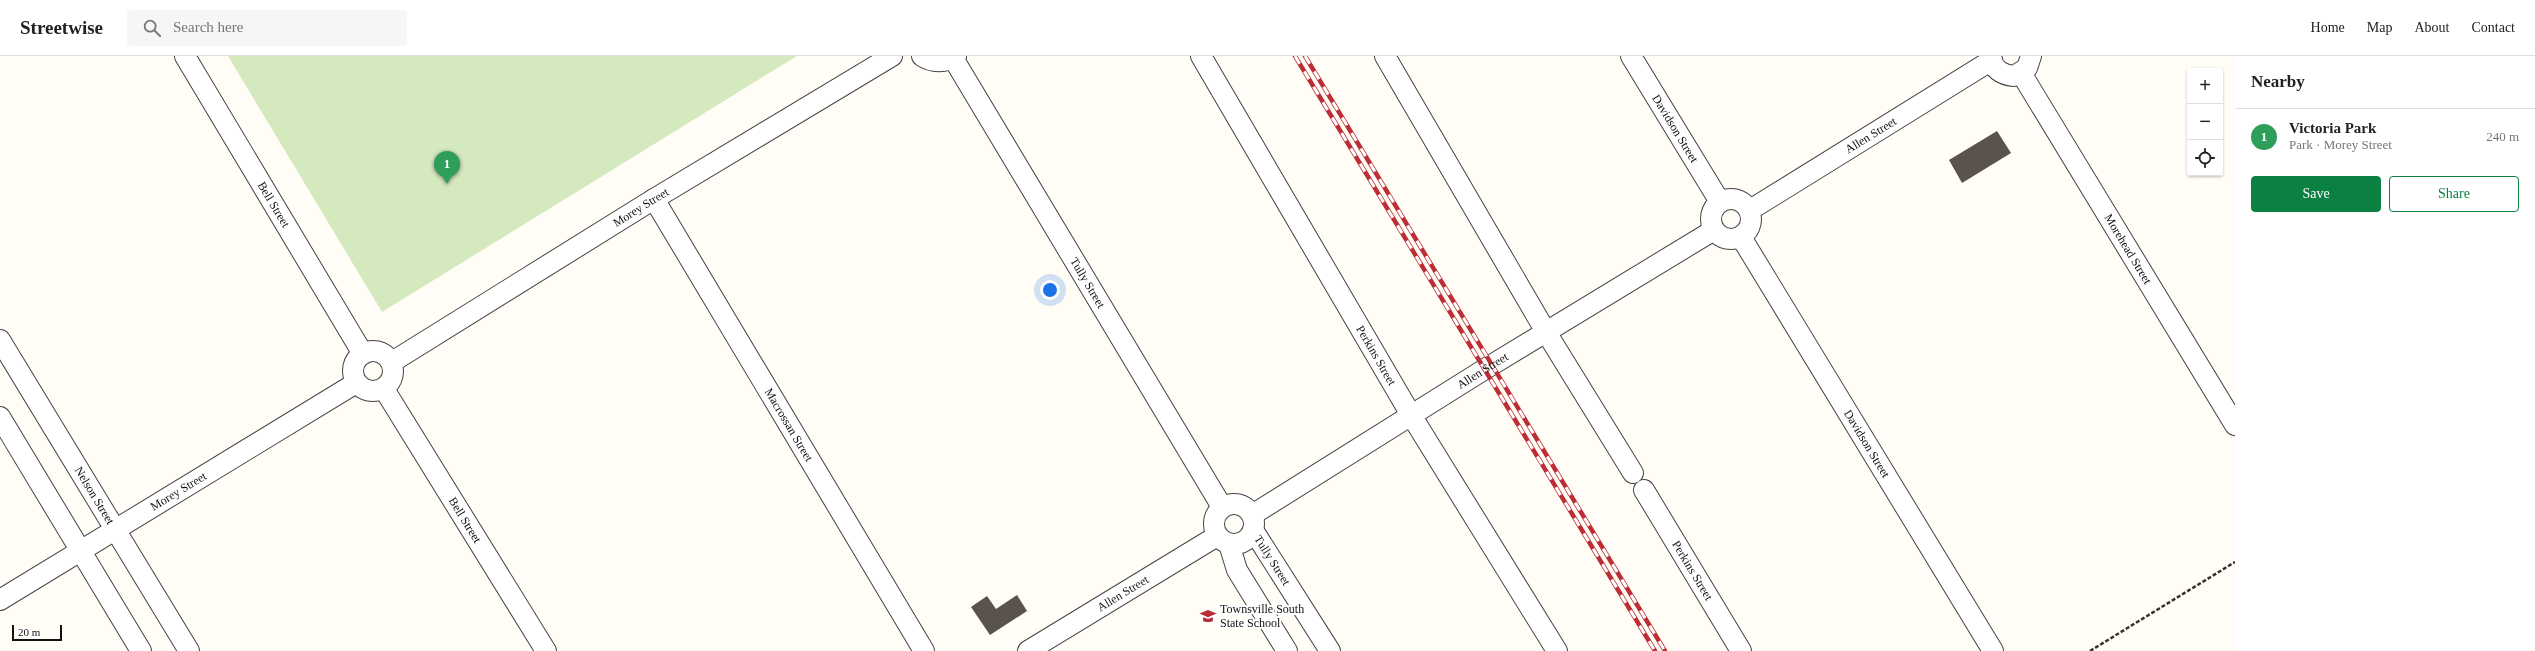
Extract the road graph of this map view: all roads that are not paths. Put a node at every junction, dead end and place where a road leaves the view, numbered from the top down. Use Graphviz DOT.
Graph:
graph roads {
  1 [pos="185,56"];
  2 [pos="892,56"];
  3 [pos="922,56"];
  4 [pos="1201,56"];
  5 [pos="1385,56"];
  6 [pos="1631,56"];
  7 [pos="2031,56"];
  8 [pos="954,57"];
  9 [pos="1991,58"];
  10 [pos="2021,73"];
  11 [pos="654,199"];
  12 [pos="1720,202"];
  13 [pos="1750,210"];
  14 [pos="1714,230"];
  15 [pos="1741,237"];
  16 [pos="1546,332"];
  17 [pos="0,340"];
  18 [pos="362,354"];
  19 [pos="392,362"];
  20 [pos="356,383"];
  21 [pos="384,389"];
  22 [pos="1411,415"];
  23 [pos="0,417"];
  24 [pos="2235,425"];
  25 [pos="1633,473"];
  26 [pos="1644,490"];
  27 [pos="1222,507"];
  28 [pos="1253,522"];
  29 [pos="115,530"];
  30 [pos="1223,540"];
  31 [pos="81,551"];
  32 [pos="0,600"];
  33 [pos="142,651"];
  34 [pos="189,651"];
  35 [pos="546,651"];
  36 [pos="924,651"];
  37 [pos="1028,651"];
  38 [pos="1287,651"];
  39 [pos="1330,651"];
  40 [pos="1557,651"];
  41 [pos="1741,651"];
  42 [pos="1993,651"];
  1 -- 18 [label="street, Bell Street"];
  2 -- 11 [label="street, Morey Street"];
  3 -- 8 [label="street"];
  4 -- 22 [label="street, Perkins Street"];
  5 -- 16 [label="street"];
  6 -- 12 [label="street, Davidson Street"];
  7 -- 10 [label="street"];
  8 -- 27 [label="street, Tully Street"];
  9 -- 10 [label="street"];
  9 -- 13 [label="street, Allen Street"];
  10 -- 24 [label="street, Morehead Street"];
  11 -- 19 [label="street, Morey Street"];
  11 -- 36 [label="street, Macrossan Street"];
  12 -- 13 [label="street"];
  12 -- 14 [label="street"];
  13 -- 15 [label="street"];
  14 -- 15 [label="street"];
  14 -- 16 [label="street, Allen Street"];
  15 -- 42 [label="street, Davidson Street"];
  16 -- 22 [label="street, Allen Street"];
  16 -- 25 [label="street"];
  17 -- 29 [label="street, Nelson Street"];
  18 -- 19 [label="street"];
  18 -- 20 [label="street"];
  19 -- 21 [label="street"];
  20 -- 21 [label="street"];
  20 -- 29 [label="street, Morey Street"];
  21 -- 35 [label="street, Bell Street"];
  22 -- 28 [label="street, Allen Street"];
  22 -- 40 [label="street, Perkins Street"];
  23 -- 31 [label="street"];
  26 -- 41 [label="street, Perkins Street"];
  27 -- 28 [label="street"];
  27 -- 30 [label="street"];
  28 -- 30 [label="street"];
  28 -- 39 [label="street, Tully Street"];
  29 -- 31 [label="street, Morey Street"];
  29 -- 34 [label="street, Nelson Street"];
  30 -- 37 [label="street, Allen Street"];
  30 -- 38 [label="street"];
  31 -- 32 [label="street, Morey Street"];
  31 -- 33 [label="street"];
}
